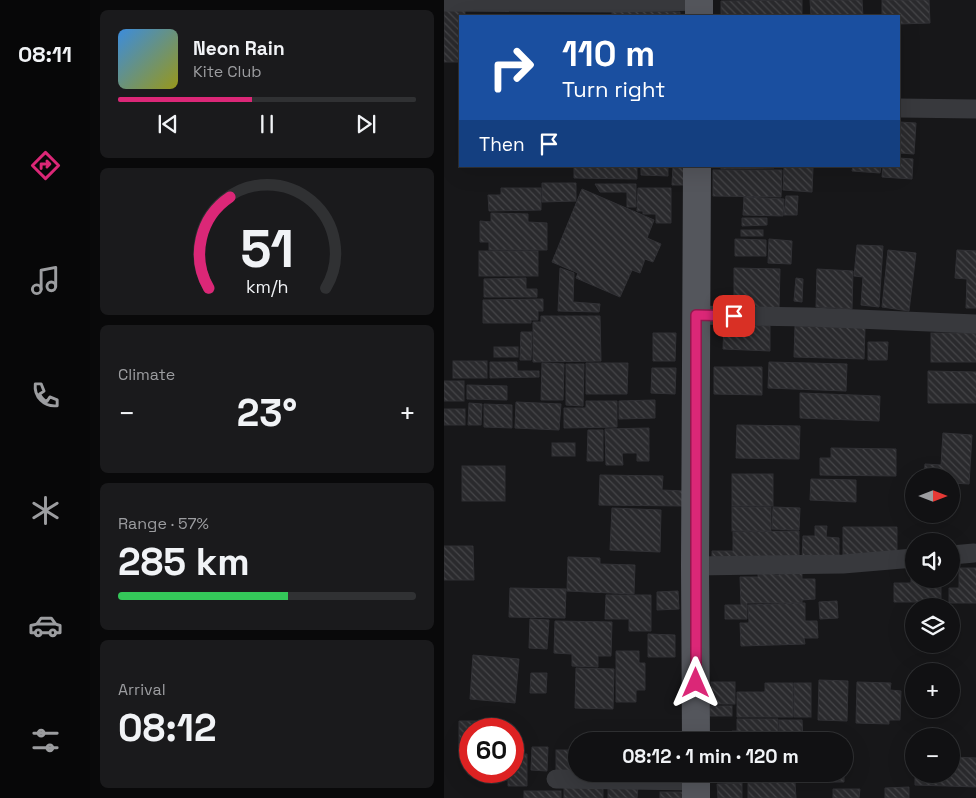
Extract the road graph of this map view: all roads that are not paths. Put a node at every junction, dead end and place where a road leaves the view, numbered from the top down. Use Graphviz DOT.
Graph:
graph roads {
  1 [pos="444,2"];
  2 [pos="699,6"];
  3 [pos="900,108"];
  4 [pos="976,109"];
  5 [pos="698,167"];
  6 [pos="696,315"];
  7 [pos="976,324"];
  8 [pos="974,553"];
  9 [pos="960,554"];
  10 [pos="905,559"];
  11 [pos="695,566"];
  12 [pos="696,732"];
  13 [pos="556,779"];
  14 [pos="696,784"];
  1 -- 2 [label="street"];
  3 -- 4 [label="street"];
  5 -- 6 [label="main road"];
  6 -- 7 [label="street"];
  6 -- 11 [label="main road"];
  8 -- 9 [label="street"];
  10 -- 11 [label="street"];
  11 -- 12 [label="main road"];
  13 -- 14 [label="street"];
}
